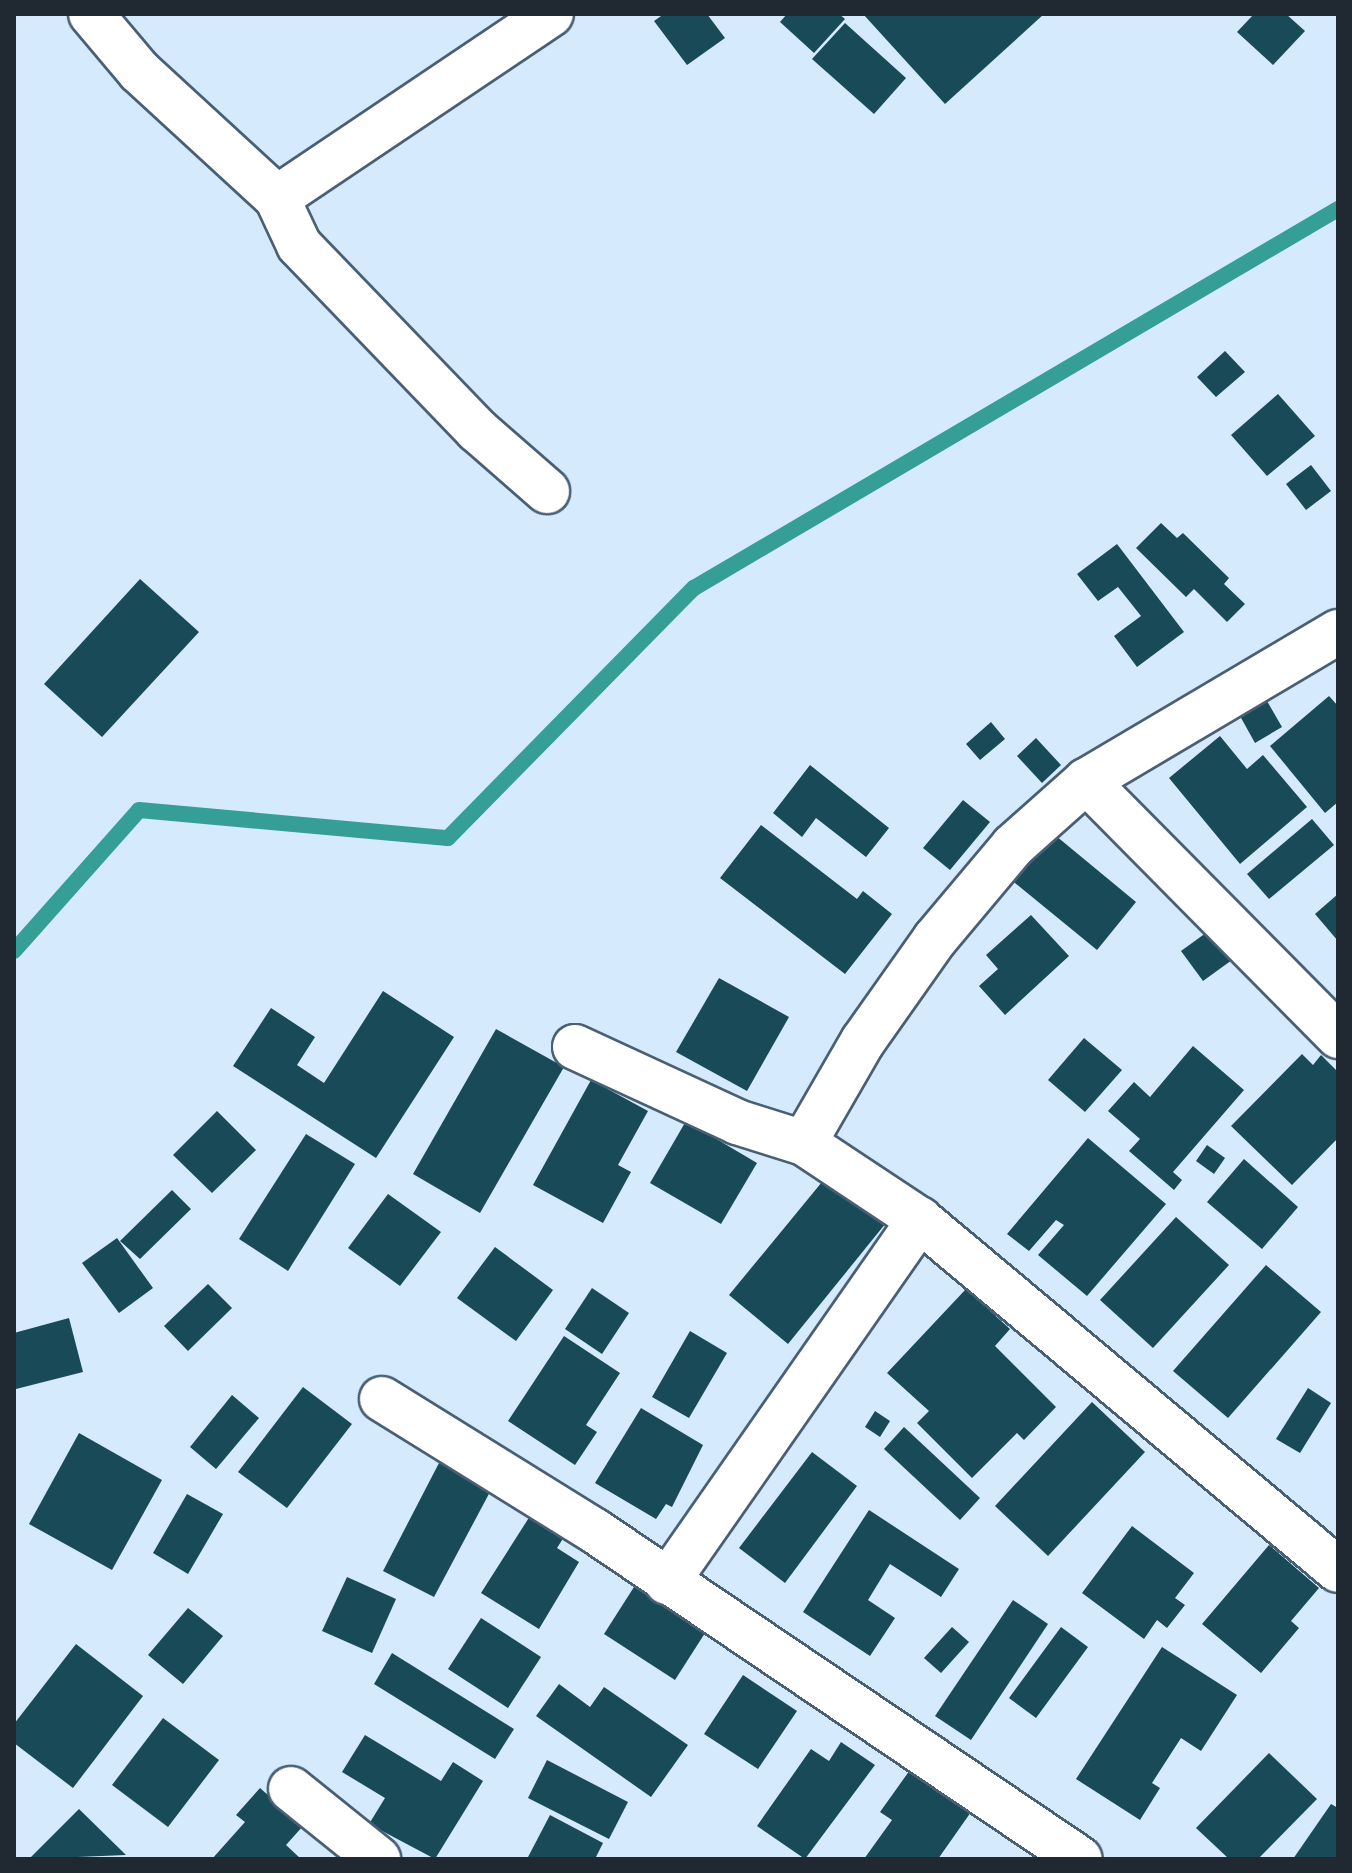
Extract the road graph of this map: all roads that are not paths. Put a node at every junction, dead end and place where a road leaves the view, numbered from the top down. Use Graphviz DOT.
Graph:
graph roads {
  1 [pos="91,14"];
  2 [pos="551,14"];
  3 [pos="277,198"];
  4 [pos="547,491"];
  5 [pos="1338,632"];
  6 [pos="1086,781"];
  7 [pos="1338,1036"];
  8 [pos="575,1047"];
  9 [pos="804,1143"];
  10 [pos="920,1220"];
  11 [pos="382,1399"];
  12 [pos="1338,1570"];
  13 [pos="667,1582"];
  14 [pos="291,1789"];
  15 [pos="378,1859"];
  16 [pos="1080,1859"];
  1 -- 3 [label="street"];
  2 -- 3 [label="street"];
  3 -- 4 [label="street"];
  5 -- 6 [label="street"];
  6 -- 7 [label="street"];
  6 -- 9 [label="street"];
  8 -- 9 [label="street"];
  9 -- 10 [label="street"];
  10 -- 12 [label="street"];
  10 -- 13 [label="street"];
  11 -- 13 [label="street"];
  13 -- 16 [label="street"];
  14 -- 15 [label="street"];
}
